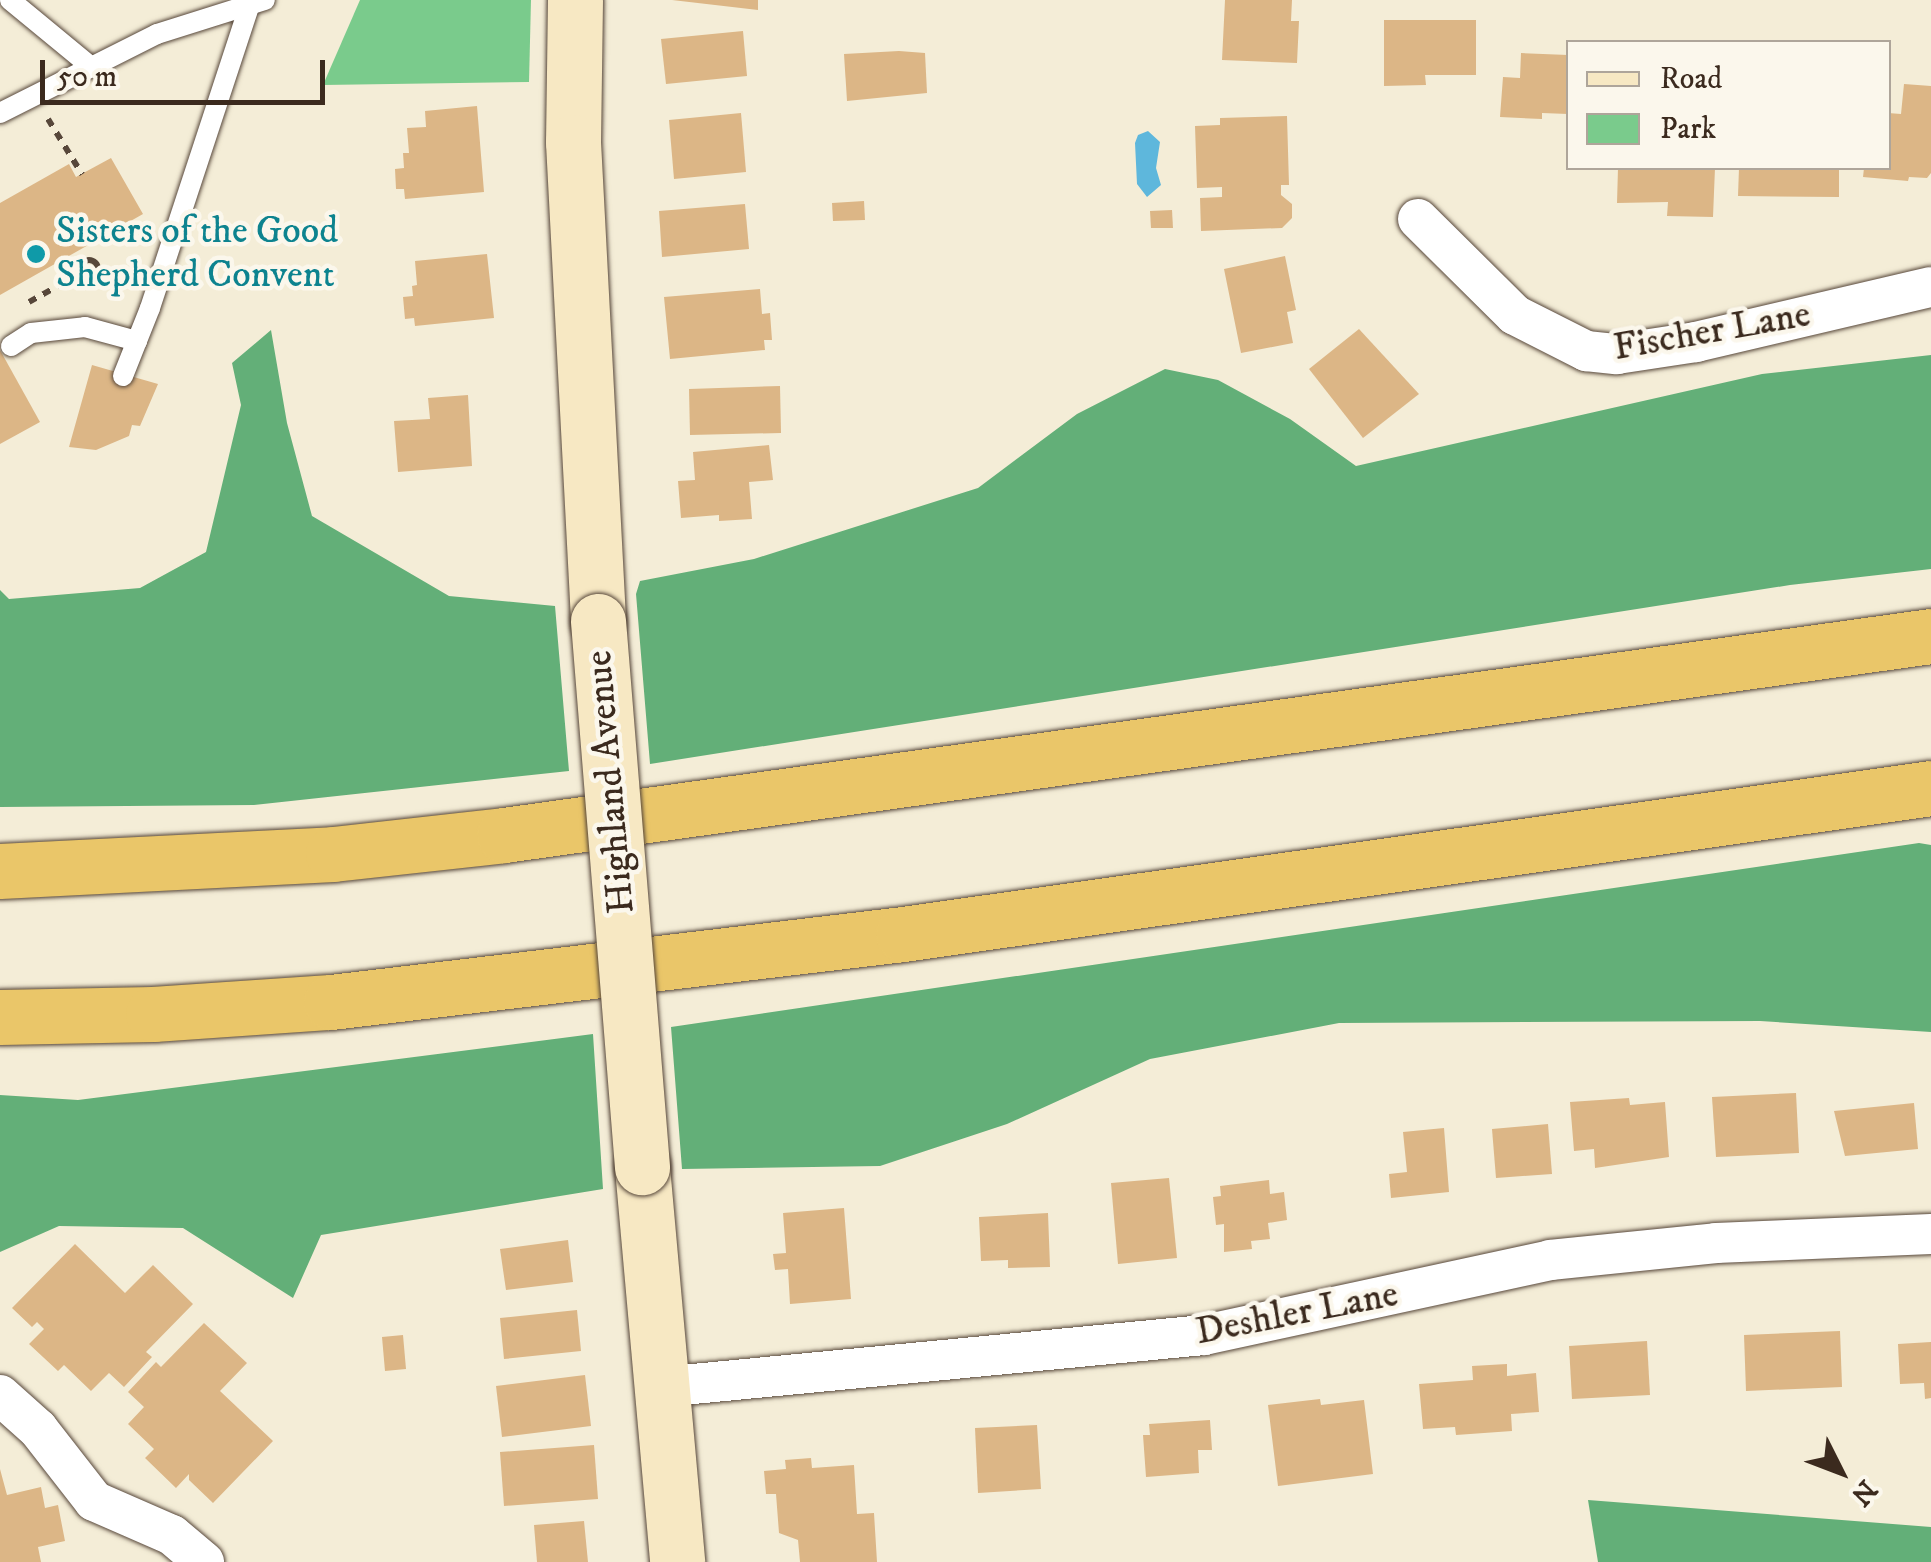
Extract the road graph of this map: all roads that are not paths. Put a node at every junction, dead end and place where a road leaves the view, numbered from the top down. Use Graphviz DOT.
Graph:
graph roads {
  1 [pos="10,0"];
  2 [pos="576,0"];
  3 [pos="257,4"];
  4 [pos="90,66"];
  5 [pos="0,113"];
  6 [pos="1418,218"];
  7 [pos="1931,287"];
  8 [pos="137,342"];
  9 [pos="11,346"];
  10 [pos="123,376"];
  11 [pos="1931,636"];
  12 [pos="1931,788"];
  13 [pos="0,870"];
  14 [pos="0,1017"];
  15 [pos="1931,1234"];
  16 [pos="662,1387"];
  17 [pos="0,1395"];
  18 [pos="204,1562"];
  19 [pos="678,1562"];
  1 -- 4 [label="lane"];
  2 -- 16 [label="street, Highland Avenue, bridge"];
  3 -- 4 [label="lane"];
  3 -- 8 [label="lane"];
  4 -- 5 [label="lane"];
  6 -- 7 [label="street, Fischer Lane"];
  8 -- 9 [label="lane"];
  8 -- 10 [label="lane"];
  11 -- 13 [label="highway"];
  12 -- 14 [label="highway"];
  15 -- 16 [label="street, Deshler Lane"];
  16 -- 19 [label="street, Highland Avenue"];
  17 -- 18 [label="street"];
}
